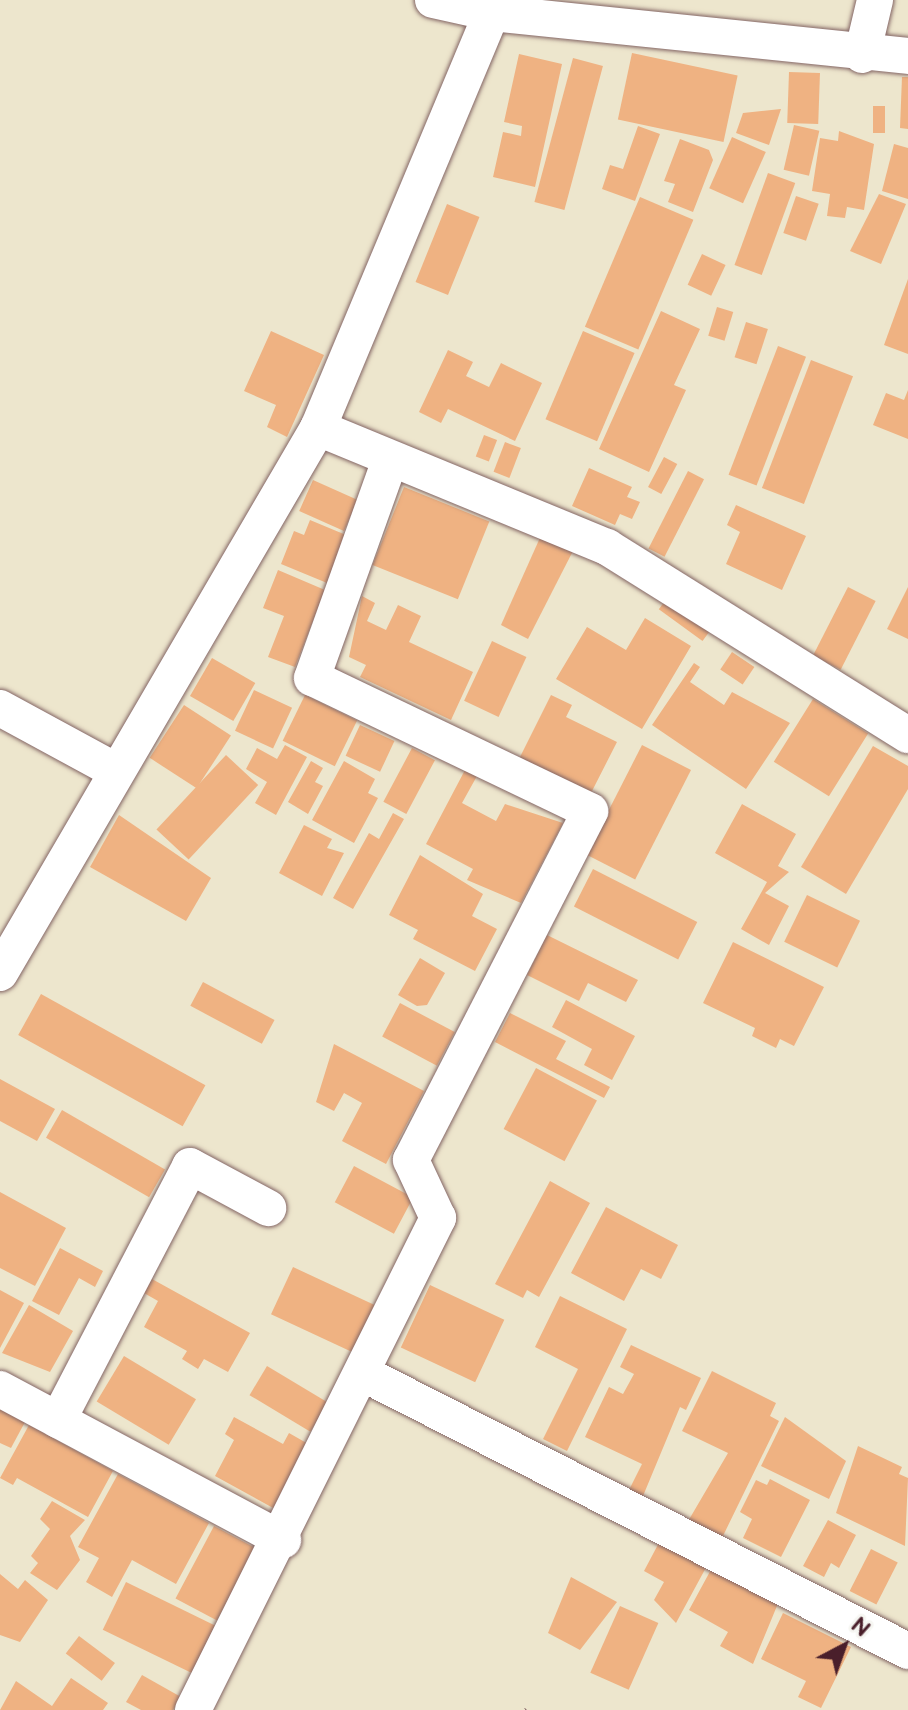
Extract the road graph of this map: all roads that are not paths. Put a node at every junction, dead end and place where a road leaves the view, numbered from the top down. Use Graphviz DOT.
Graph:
graph roads {
  1 [pos="433,0"];
  2 [pos="875,0"];
  3 [pos="492,13"];
  4 [pos="862,55"];
  5 [pos="908,56"];
  6 [pos="318,428"];
  7 [pos="390,460"];
  8 [pos="0,708"];
  9 [pos="908,735"];
  10 [pos="116,771"];
  11 [pos="0,973"];
  12 [pos="268,1208"];
  13 [pos="366,1375"];
  14 [pos="0,1389"];
  15 [pos="58,1420"];
  16 [pos="283,1540"];
  17 [pos="908,1651"];
  18 [pos="193,1710"];
  1 -- 3 [label="street"];
  2 -- 4 [label="street"];
  3 -- 4 [label="street"];
  3 -- 6 [label="street"];
  4 -- 5 [label="street"];
  6 -- 7 [label="street"];
  6 -- 10 [label="street"];
  7 -- 9 [label="street"];
  7 -- 13 [label="street"];
  8 -- 10 [label="street"];
  10 -- 11 [label="street"];
  12 -- 15 [label="street"];
  13 -- 16 [label="street"];
  13 -- 17 [label="street"];
  14 -- 15 [label="street"];
  15 -- 16 [label="street"];
  16 -- 18 [label="street"];
}
